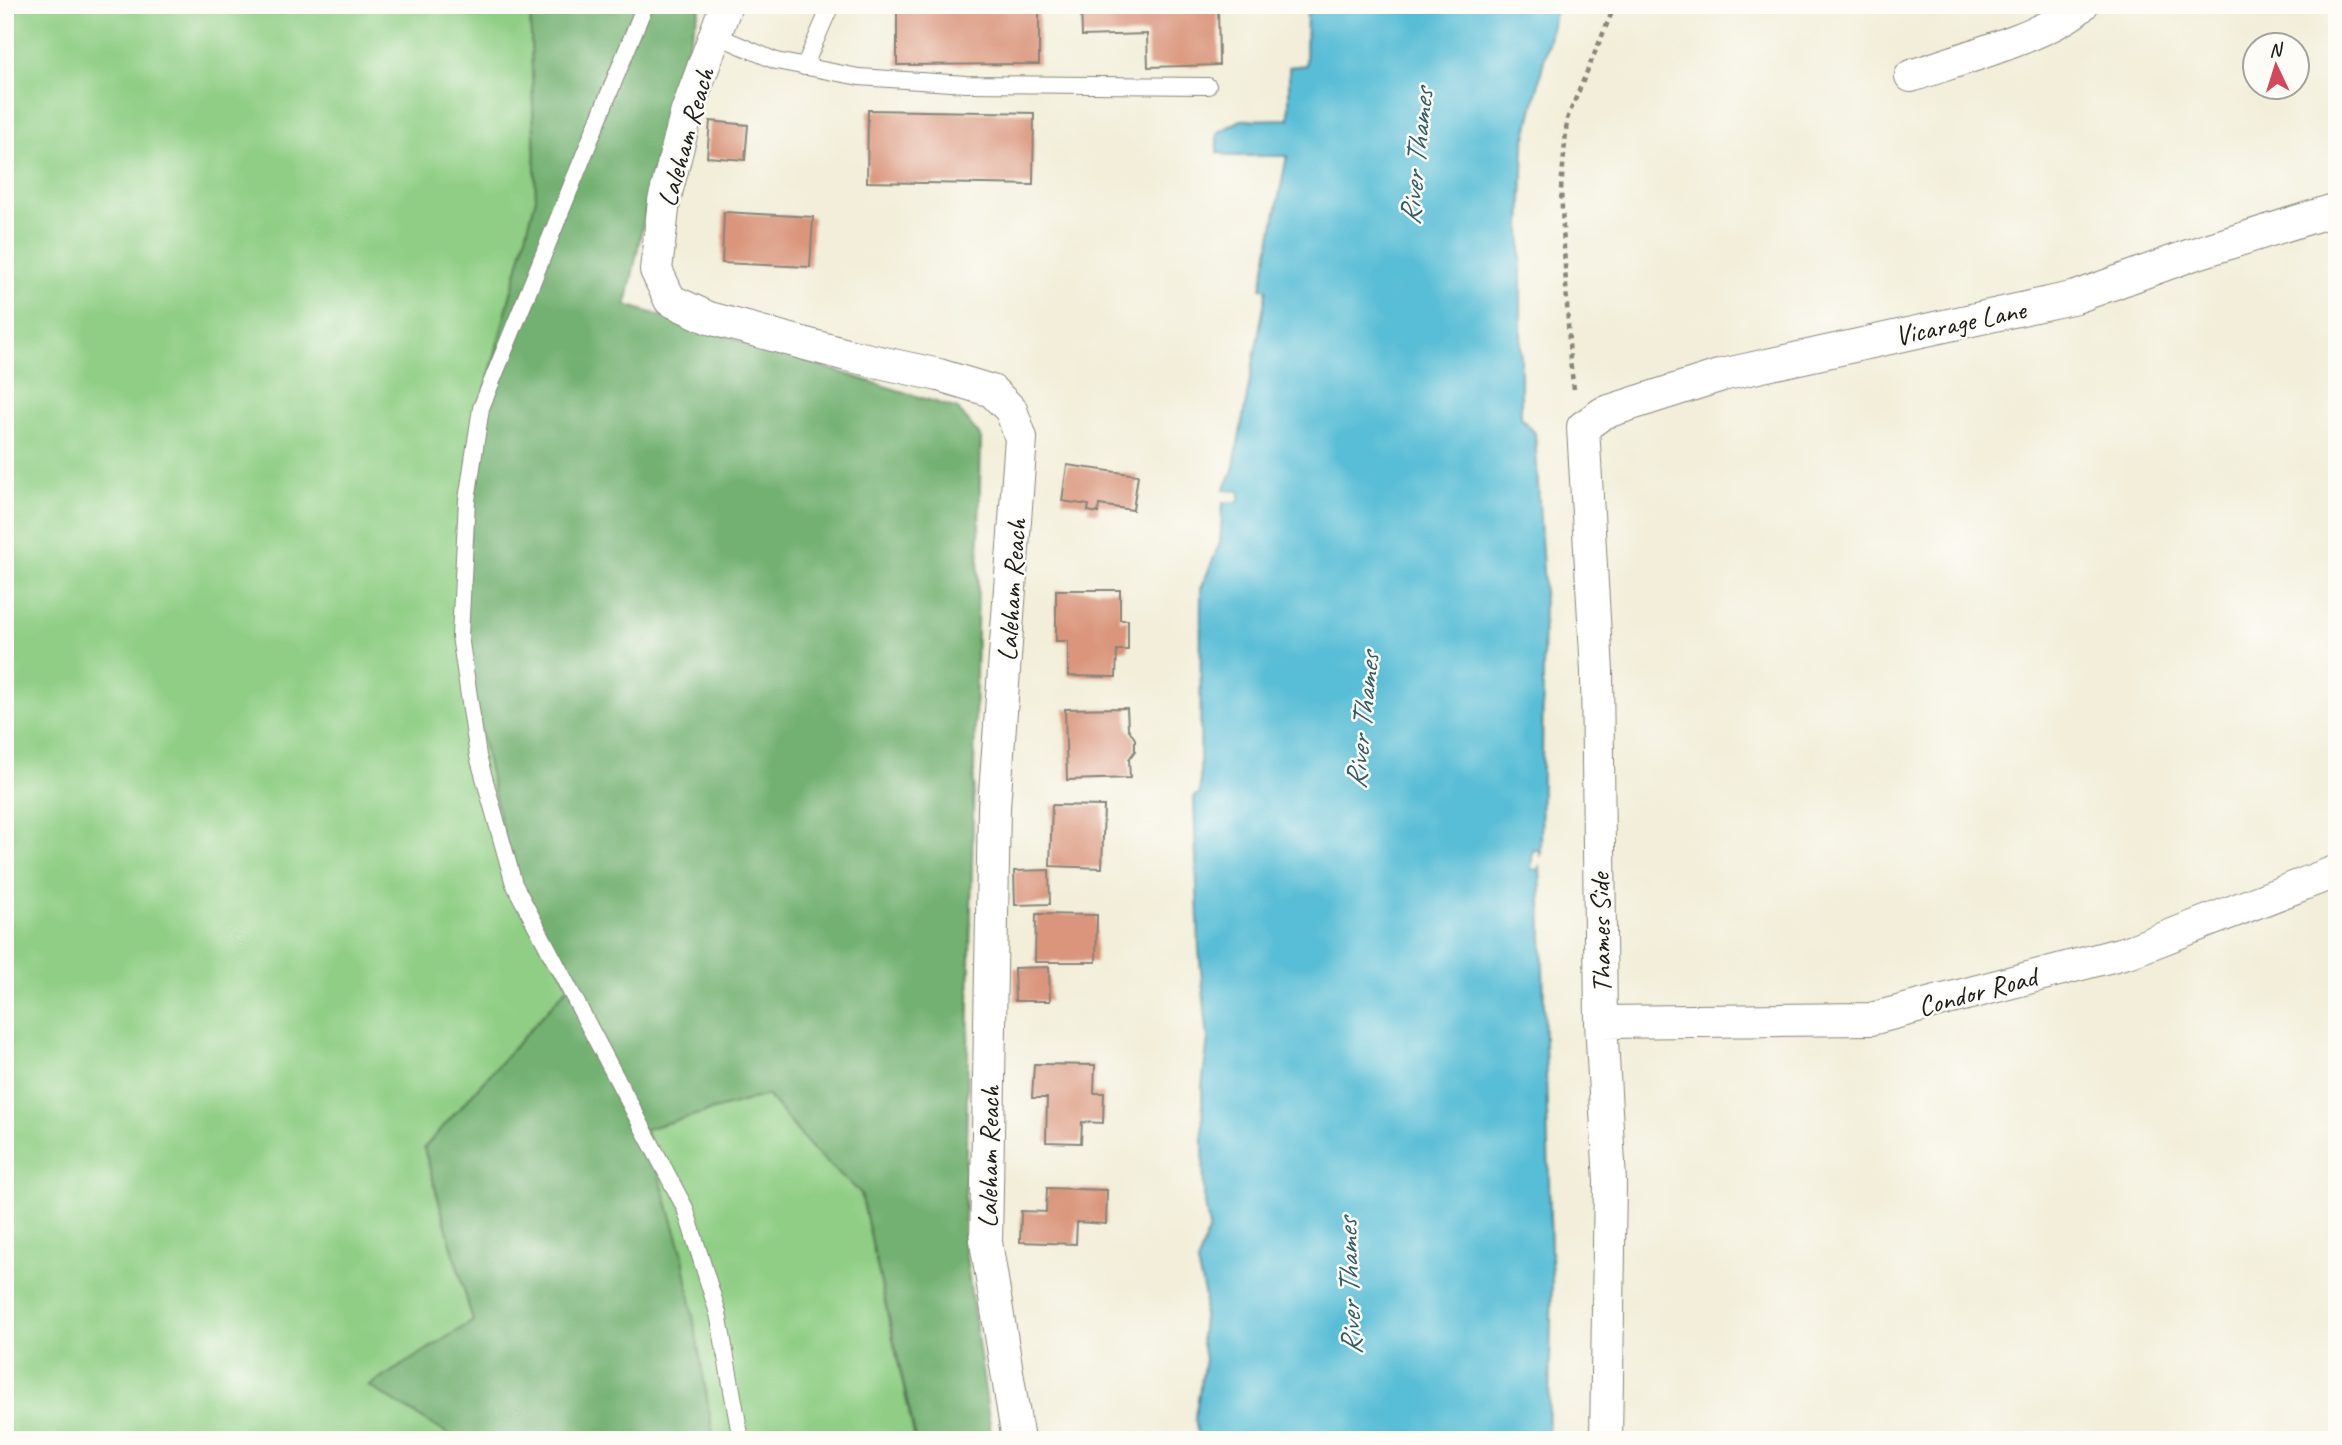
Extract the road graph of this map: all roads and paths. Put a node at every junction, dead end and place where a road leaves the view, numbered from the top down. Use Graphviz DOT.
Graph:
graph roads {
  1 [pos="645,5"];
  2 [pos="726,5"];
  3 [pos="831,5"];
  4 [pos="1615,5"];
  5 [pos="2082,5"];
  6 [pos="716,35"];
  7 [pos="804,67"];
  8 [pos="1911,76"];
  9 [pos="1208,86"];
  10 [pos="2337,209"];
  11 [pos="1583,426"];
  12 [pos="2337,870"];
  13 [pos="1601,1022"];
  14 [pos="741,1440"];
  15 [pos="1018,1440"];
  16 [pos="1606,1440"];
  1 -- 14 [label="lane"];
  2 -- 6 [label="street, Laleham Reach"];
  3 -- 7 [label="lane"];
  4 -- 11 [label="path"];
  5 -- 8 [label="street"];
  6 -- 7 [label="lane"];
  6 -- 15 [label="street, Laleham Reach"];
  7 -- 9 [label="lane"];
  10 -- 11 [label="street, Vicarage Lane"];
  11 -- 13 [label="street, Thames Side"];
  12 -- 13 [label="street, Condor Road"];
  13 -- 16 [label="street, Thames Side"];
}
